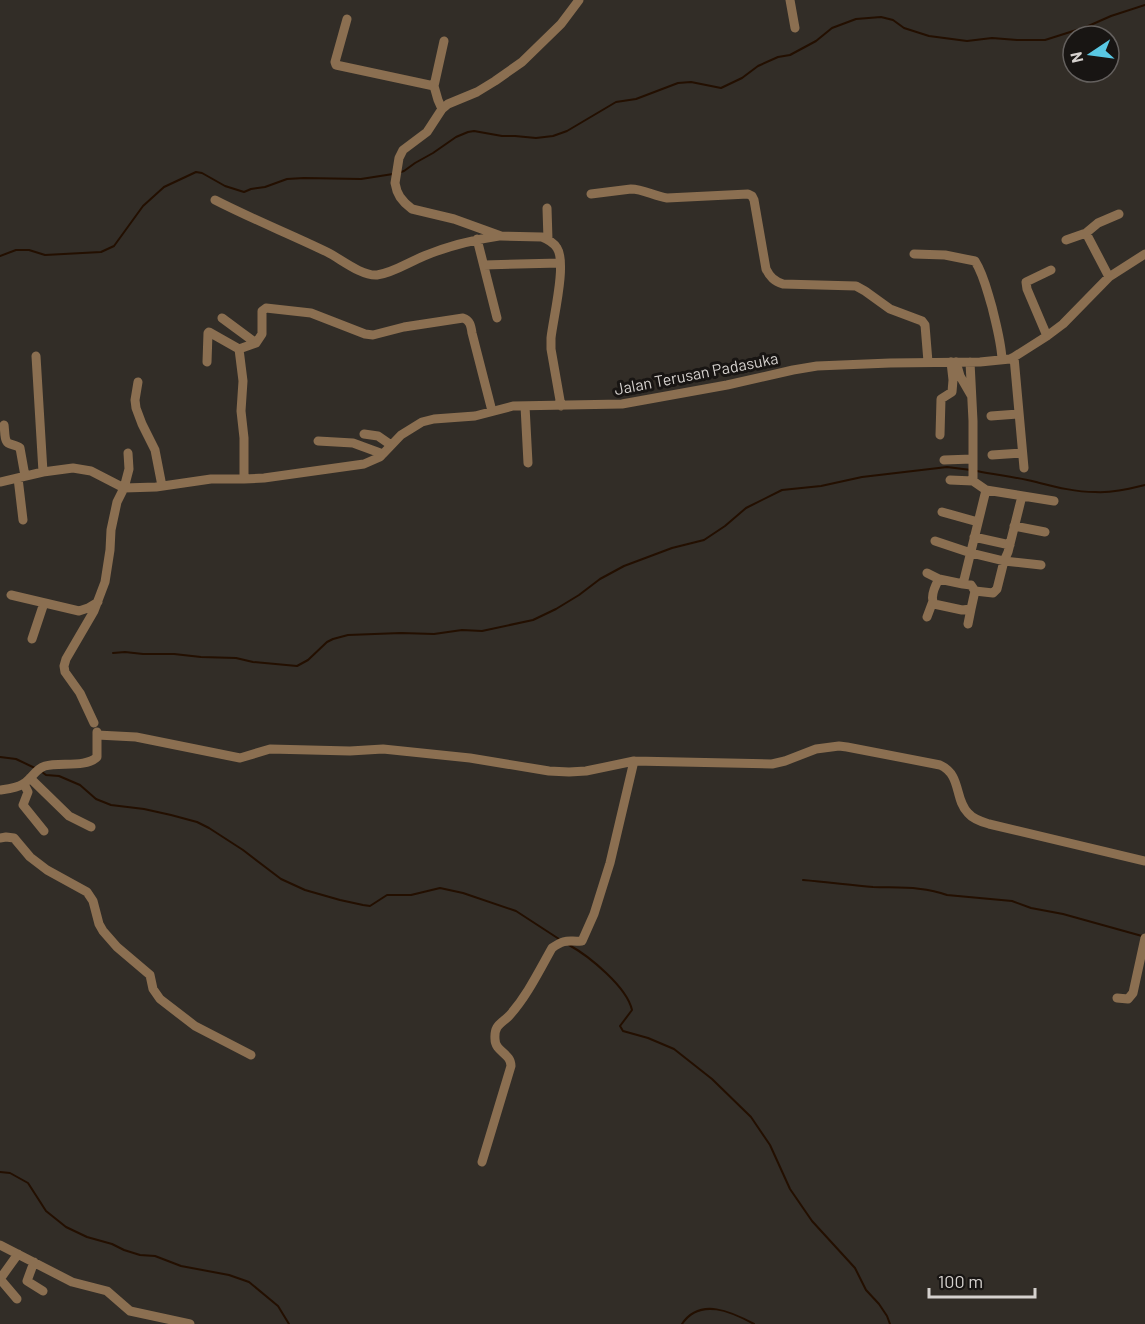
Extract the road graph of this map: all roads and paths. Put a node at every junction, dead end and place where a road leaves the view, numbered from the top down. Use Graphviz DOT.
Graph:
graph roads {
  1 [pos="579,0"];
  2 [pos="790,0"];
  3 [pos="347,19"];
  4 [pos="795,28"];
  5 [pos="444,41"];
  6 [pos="434,86"];
  7 [pos="442,109"];
  8 [pos="591,194"];
  9 [pos="215,200"];
  10 [pos="547,208"];
  11 [pos="1119,214"];
  12 [pos="1086,233"];
  13 [pos="501,236"];
  14 [pos="477,239"];
  15 [pos="548,240"];
  16 [pos="1066,240"];
  17 [pos="914,254"];
  18 [pos="1145,254"];
  19 [pos="560,263"];
  20 [pos="484,265"];
  21 [pos="1051,270"];
  22 [pos="1109,277"];
  23 [pos="222,318"];
  24 [pos="497,318"];
  25 [pos="1047,336"];
  26 [pos="256,343"];
  27 [pos="239,349"];
  28 [pos="36,356"];
  29 [pos="1014,357"];
  30 [pos="1002,359"];
  31 [pos="207,362"];
  32 [pos="928,362"];
  33 [pos="954,362"];
  34 [pos="970,362"];
  35 [pos="138,382"];
  36 [pos="972,396"];
  37 [pos="525,406"];
  38 [pos="561,406"];
  39 [pos="492,411"];
  40 [pos="1019,414"];
  41 [pos="992,416"];
  42 [pos="4,426"];
  43 [pos="364,435"];
  44 [pos="940,435"];
  45 [pos="318,441"];
  46 [pos="391,446"];
  47 [pos="128,453"];
  48 [pos="1022,453"];
  49 [pos="383,454"];
  50 [pos="992,455"];
  51 [pos="972,459"];
  52 [pos="944,460"];
  53 [pos="528,463"];
  54 [pos="1024,468"];
  55 [pos="43,472"];
  56 [pos="21,477"];
  57 [pos="244,479"];
  58 [pos="950,480"];
  59 [pos="973,481"];
  60 [pos="0,483"];
  61 [pos="162,486"];
  62 [pos="124,488"];
  63 [pos="986,490"];
  64 [pos="1022,496"];
  65 [pos="1054,501"];
  66 [pos="942,512"];
  67 [pos="23,520"];
  68 [pos="978,522"];
  69 [pos="1014,526"];
  70 [pos="1046,532"];
  71 [pos="974,537"];
  72 [pos="935,541"];
  73 [pos="1010,545"];
  74 [pos="971,553"];
  75 [pos="1004,561"];
  76 [pos="1041,565"];
  77 [pos="927,573"];
  78 [pos="939,579"];
  79 [pos="963,584"];
  80 [pos="975,591"];
  81 [pos="11,595"];
  82 [pos="98,602"];
  83 [pos="933,602"];
  84 [pos="44,603"];
  85 [pos="971,609"];
  86 [pos="927,617"];
  87 [pos="968,624"];
  88 [pos="32,639"];
  89 [pos="95,728"];
  90 [pos="634,761"];
  91 [pos="27,781"];
  92 [pos="0,790"];
  93 [pos="91,827"];
  94 [pos="44,831"];
  95 [pos="0,838"];
  96 [pos="1145,861"];
  97 [pos="1145,938"];
  98 [pos="1140,986"];
  99 [pos="1117,998"];
  100 [pos="251,1055"];
  101 [pos="482,1162"];
  102 [pos="0,1245"];
  103 [pos="18,1254"];
  104 [pos="34,1262"];
  105 [pos="43,1291"];
  106 [pos="17,1299"];
  107 [pos="140,1319"];
  108 [pos="190,1324"];
  1 -- 7 [label="street"];
  2 -- 4 [label="street"];
  3 -- 6 [label="street"];
  5 -- 6 [label="street"];
  6 -- 7 [label="street"];
  7 -- 13 [label="street"];
  8 -- 32 [label="street"];
  9 -- 14 [label="street"];
  10 -- 15 [label="street"];
  11 -- 12 [label="street"];
  12 -- 16 [label="street"];
  12 -- 22 [label="street"];
  13 -- 14 [label="street"];
  13 -- 15 [label="street"];
  14 -- 20 [label="street"];
  15 -- 19 [label="street"];
  17 -- 30 [label="street"];
  18 -- 22 [label="street, Jalan Terusan Padasuka"];
  19 -- 20 [label="street"];
  19 -- 38 [label="street"];
  20 -- 24 [label="street"];
  21 -- 25 [label="street"];
  22 -- 25 [label="street, Jalan Terusan Padasuka"];
  23 -- 26 [label="street"];
  25 -- 29 [label="street, Jalan Terusan Padasuka"];
  26 -- 27 [label="street"];
  26 -- 39 [label="street"];
  27 -- 31 [label="street"];
  27 -- 57 [label="street"];
  28 -- 55 [label="street"];
  29 -- 30 [label="street, Jalan Terusan Padasuka"];
  29 -- 40 [label="street"];
  30 -- 34 [label="street, Jalan Terusan Padasuka"];
  32 -- 33 [label="street, Jalan Terusan Padasuka"];
  32 -- 38 [label="street, Jalan Terusan Padasuka"];
  33 -- 34 [label="street, Jalan Terusan Padasuka"];
  33 -- 36 [label="street"];
  33 -- 44 [label="street"];
  34 -- 36 [label="street"];
  35 -- 61 [label="street"];
  36 -- 51 [label="street"];
  37 -- 38 [label="street, Jalan Terusan Padasuka"];
  37 -- 39 [label="street, Jalan Terusan Padasuka"];
  37 -- 53 [label="street"];
  39 -- 46 [label="street, Jalan Terusan Padasuka"];
  40 -- 41 [label="street"];
  40 -- 48 [label="street"];
  42 -- 56 [label="street"];
  43 -- 46 [label="street"];
  45 -- 49 [label="street"];
  46 -- 49 [label="street, Jalan Terusan Padasuka"];
  47 -- 62 [label="street"];
  48 -- 50 [label="street"];
  48 -- 54 [label="street"];
  49 -- 57 [label="street, Jalan Terusan Padasuka"];
  51 -- 52 [label="street"];
  51 -- 59 [label="street"];
  55 -- 56 [label="street"];
  55 -- 62 [label="street"];
  56 -- 60 [label="street"];
  56 -- 67 [label="street"];
  57 -- 61 [label="street, Jalan Terusan Padasuka"];
  58 -- 59 [label="street"];
  59 -- 63 [label="street"];
  61 -- 62 [label="street, Jalan Terusan Padasuka"];
  62 -- 82 [label="street"];
  63 -- 64 [label="street"];
  63 -- 68 [label="street"];
  64 -- 65 [label="street"];
  64 -- 69 [label="street"];
  66 -- 68 [label="street"];
  68 -- 71 [label="street"];
  69 -- 70 [label="street"];
  69 -- 73 [label="street"];
  71 -- 73 [label="street"];
  71 -- 74 [label="street"];
  72 -- 74 [label="street"];
  73 -- 75 [label="street"];
  74 -- 75 [label="street"];
  74 -- 79 [label="street"];
  75 -- 76 [label="street"];
  75 -- 80 [label="street"];
  77 -- 78 [label="street"];
  78 -- 79 [label="street"];
  78 -- 83 [label="street"];
  79 -- 80 [label="street"];
  80 -- 85 [label="street"];
  81 -- 84 [label="street"];
  82 -- 84 [label="street"];
  82 -- 89 [label="street"];
  83 -- 85 [label="street"];
  83 -- 86 [label="street"];
  84 -- 88 [label="street"];
  85 -- 87 [label="street"];
  89 -- 90 [label="street"];
  89 -- 91 [label="street"];
  90 -- 96 [label="street"];
  90 -- 101 [label="street"];
  91 -- 92 [label="street"];
  91 -- 93 [label="street"];
  91 -- 94 [label="street"];
  95 -- 100 [label="street"];
  97 -- 98 [label="street"];
  98 -- 99 [label="street"];
  102 -- 103 [label="street"];
  103 -- 104 [label="street"];
  103 -- 106 [label="street"];
  104 -- 105 [label="street"];
  104 -- 107 [label="street"];
  107 -- 108 [label="street"];
}
